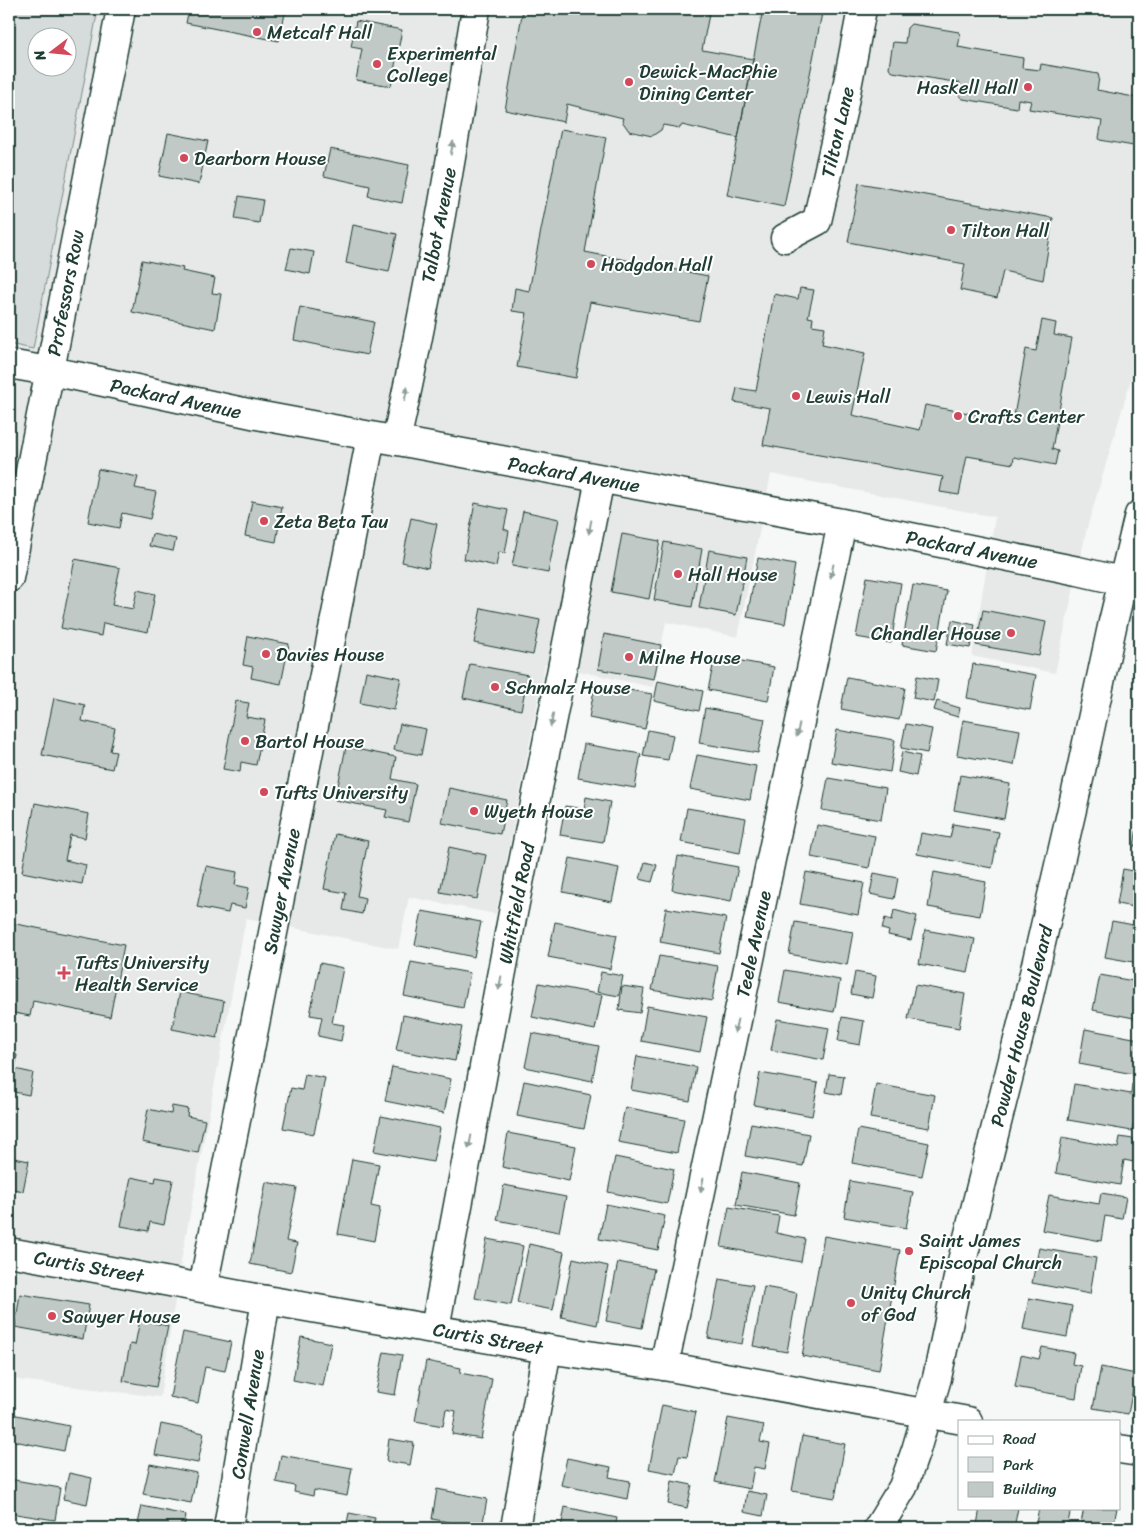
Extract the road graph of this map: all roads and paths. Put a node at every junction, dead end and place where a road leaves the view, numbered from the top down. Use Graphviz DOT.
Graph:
graph roads {
  1 [pos="120,9"];
  2 [pos="476,9"];
  3 [pos="862,9"];
  4 [pos="785,238"];
  5 [pos="9,364"];
  6 [pos="50,371"];
  7 [pos="383,439"];
  8 [pos="600,479"];
  9 [pos="1139,515"];
  10 [pos="842,523"];
  11 [pos="9,578"];
  12 [pos="1131,583"];
  13 [pos="9,1252"];
  14 [pos="203,1287"];
  15 [pos="266,1300"];
  16 [pos="436,1328"];
  17 [pos="546,1348"];
  18 [pos="664,1366"];
  19 [pos="927,1413"];
  20 [pos="963,1420"];
  21 [pos="1120,1449"];
  22 [pos="1139,1452"];
  23 [pos="228,1528"];
  24 [pos="515,1528"];
  25 [pos="878,1528"];
  1 -- 6 [label="street, Professors Row"];
  7 -- 2 [label="street, Talbot Avenue, one-way"];
  3 -- 4 [label="street, Tilton Lane"];
  5 -- 6 [label="street, Packard Avenue"];
  6 -- 7 [label="street, Packard Avenue"];
  6 -- 11 [label="street, Professors Row"];
  7 -- 8 [label="street, Packard Avenue"];
  7 -- 14 [label="street, Sawyer Avenue"];
  8 -- 10 [label="street, Packard Avenue"];
  8 -- 16 [label="street, Whitfield Road, one-way"];
  9 -- 12 [label="street, Powder House Boulevard"];
  10 -- 12 [label="street, Packard Avenue"];
  10 -- 18 [label="street, Teele Avenue, one-way"];
  12 -- 19 [label="street, Powder House Boulevard"];
  13 -- 14 [label="street, Curtis Street"];
  14 -- 15 [label="street, Curtis Street"];
  15 -- 16 [label="street, Curtis Street"];
  15 -- 23 [label="street, Conwell Avenue"];
  16 -- 17 [label="street, Curtis Street"];
  17 -- 18 [label="street, Curtis Street"];
  17 -- 24 [label="street"];
  18 -- 19 [label="street, Curtis Street"];
  19 -- 20 [label="street, Curtis Street"];
  19 -- 25 [label="street, Powder House Boulevard"];
  21 -- 22 [label="street"];
}
